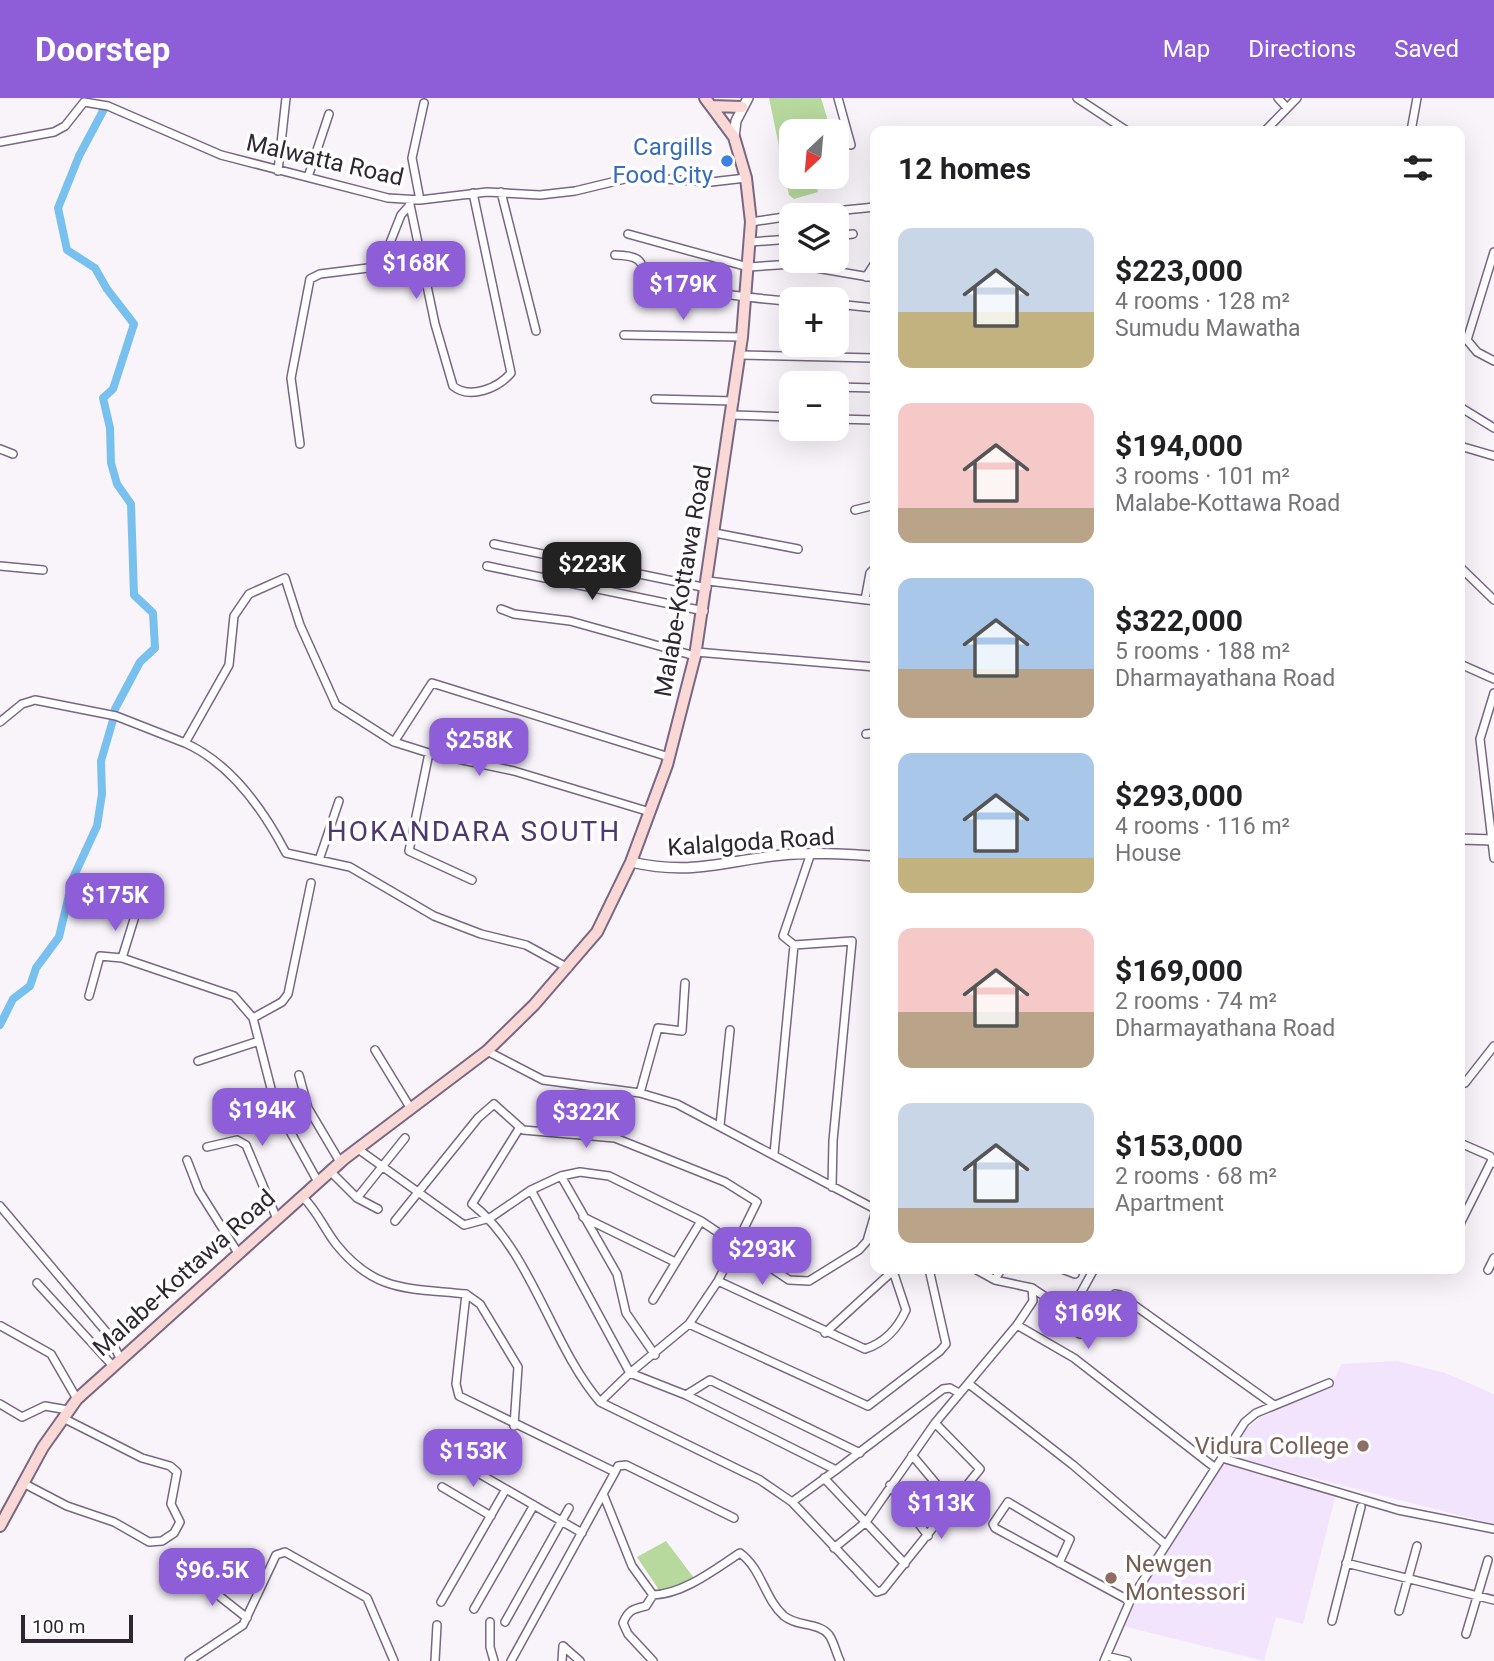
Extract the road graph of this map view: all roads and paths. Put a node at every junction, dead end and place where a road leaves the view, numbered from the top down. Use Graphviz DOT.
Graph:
graph roads {
  1 [pos="75,98"];
  2 [pos="286,98"];
  3 [pos="838,98"];
  4 [pos="1077,98"];
  5 [pos="1278,98"];
  6 [pos="1297,98"];
  7 [pos="1417,98"];
  8 [pos="84,102"];
  9 [pos="708,102"];
  10 [pos="745,102"];
  11 [pos="424,103"];
  12 [pos="1287,108"];
  13 [pos="329,114"];
  14 [pos="1120,126"];
  15 [pos="1270,126"];
  16 [pos="1412,126"];
  17 [pos="734,137"];
  18 [pos="0,142"];
  19 [pos="851,145"];
  20 [pos="278,171"];
  21 [pos="308,177"];
  22 [pos="746,178"];
  23 [pos="502,192"];
  24 [pos="473,193"];
  25 [pos="420,200"];
  26 [pos="409,203"];
  27 [pos="870,208"];
  28 [pos="849,210"];
  29 [pos="779,218"];
  30 [pos="751,222"];
  31 [pos="628,234"];
  32 [pos="849,234"];
  33 [pos="853,234"];
  34 [pos="779,240"];
  35 [pos="750,242"];
  36 [pos="1494,252"];
  37 [pos="615,255"];
  38 [pos="748,267"];
  39 [pos="870,271"];
  40 [pos="866,277"];
  41 [pos="870,277"];
  42 [pos="745,299"];
  43 [pos="779,301"];
  44 [pos="849,305"];
  45 [pos="870,307"];
  46 [pos="536,331"];
  47 [pos="624,335"];
  48 [pos="742,337"];
  49 [pos="740,355"];
  50 [pos="870,358"];
  51 [pos="1494,361"];
  52 [pos="849,387"];
  53 [pos="870,388"];
  54 [pos="655,399"];
  55 [pos="734,401"];
  56 [pos="1465,410"];
  57 [pos="733,415"];
  58 [pos="779,417"];
  59 [pos="849,419"];
  60 [pos="870,420"];
  61 [pos="1494,428"];
  62 [pos="300,444"];
  63 [pos="1465,447"];
  64 [pos="0,449"];
  65 [pos="13,454"];
  66 [pos="1494,456"];
  67 [pos="870,506"];
  68 [pos="855,510"];
  69 [pos="715,533"];
  70 [pos="494,544"];
  71 [pos="798,549"];
  72 [pos="0,566"];
  73 [pos="486,566"];
  74 [pos="43,570"];
  75 [pos="1465,572"];
  76 [pos="870,573"];
  77 [pos="708,584"];
  78 [pos="865,600"];
  79 [pos="870,600"];
  80 [pos="1494,600"];
  81 [pos="502,608"];
  82 [pos="704,611"];
  83 [pos="695,654"];
  84 [pos="1465,666"];
  85 [pos="870,667"];
  86 [pos="1494,679"];
  87 [pos="1494,693"];
  88 [pos="0,722"];
  89 [pos="866,734"];
  90 [pos="870,734"];
  91 [pos="394,742"];
  92 [pos="185,743"];
  93 [pos="429,753"];
  94 [pos="669,757"];
  95 [pos="339,800"];
  96 [pos="650,812"];
  97 [pos="1465,839"];
  98 [pos="1492,840"];
  99 [pos="811,853"];
  100 [pos="870,856"];
  101 [pos="1494,858"];
  102 [pos="319,860"];
  103 [pos="631,862"];
  104 [pos="472,880"];
  105 [pos="310,883"];
  106 [pos="135,916"];
  107 [pos="794,945"];
  108 [pos="122,958"];
  109 [pos="568,968"];
  110 [pos="685,983"];
  111 [pos="89,996"];
  112 [pos="253,1018"];
  113 [pos="730,1030"];
  114 [pos="259,1041"];
  115 [pos="375,1050"];
  116 [pos="487,1051"];
  117 [pos="1493,1051"];
  118 [pos="198,1061"];
  119 [pos="299,1075"];
  120 [pos="1465,1083"];
  121 [pos="640,1093"];
  122 [pos="411,1109"];
  123 [pos="720,1125"];
  124 [pos="520,1127"];
  125 [pos="405,1138"];
  126 [pos="1465,1146"];
  127 [pos="207,1147"];
  128 [pos="1494,1147"];
  129 [pos="358,1149"];
  130 [pos="774,1154"];
  131 [pos="187,1160"];
  132 [pos="1492,1160"];
  133 [pos="340,1162"];
  134 [pos="382,1166"];
  135 [pos="330,1171"];
  136 [pos="561,1176"];
  137 [pos="318,1182"];
  138 [pos="832,1187"];
  139 [pos="531,1190"];
  140 [pos="419,1194"];
  141 [pos="302,1196"];
  142 [pos="357,1198"];
  143 [pos="0,1206"];
  144 [pos="870,1206"];
  145 [pos="378,1209"];
  146 [pos="1465,1214"];
  147 [pos="582,1216"];
  148 [pos="490,1218"];
  149 [pos="277,1219"];
  150 [pos="395,1221"];
  151 [pos="701,1221"];
  152 [pos="870,1231"];
  153 [pos="734,1246"];
  154 [pos="238,1253"];
  155 [pos="1494,1258"];
  156 [pos="673,1261"];
  157 [pos="1488,1270"];
  158 [pos="890,1274"];
  159 [pos="895,1274"];
  160 [pos="930,1274"];
  161 [pos="985,1274"];
  162 [pos="998,1274"];
  163 [pos="1091,1274"];
  164 [pos="995,1279"];
  165 [pos="718,1280"];
  166 [pos="37,1283"];
  167 [pos="1032,1288"];
  168 [pos="466,1294"];
  169 [pos="653,1300"];
  170 [pos="1062,1308"];
  171 [pos="690,1324"];
  172 [pos="1017,1325"];
  173 [pos="1,1326"];
  174 [pos="825,1334"];
  175 [pos="655,1355"];
  176 [pos="116,1361"];
  177 [pos="630,1373"];
  178 [pos="1329,1383"];
  179 [pos="970,1384"];
  180 [pos="959,1393"];
  181 [pos="686,1395"];
  182 [pos="77,1399"];
  183 [pos="600,1402"];
  184 [pos="0,1404"];
  185 [pos="1274,1405"];
  186 [pos="65,1414"];
  187 [pos="935,1423"];
  188 [pos="514,1426"];
  189 [pos="860,1453"];
  190 [pos="912,1455"];
  191 [pos="1222,1458"];
  192 [pos="459,1462"];
  193 [pos="1214,1467"];
  194 [pos="836,1470"];
  195 [pos="615,1472"];
  196 [pos="824,1478"];
  197 [pos="23,1483"];
  198 [pos="890,1485"];
  199 [pos="442,1487"];
  200 [pos="506,1489"];
  201 [pos="604,1496"];
  202 [pos="792,1502"];
  203 [pos="953,1504"];
  204 [pos="534,1505"];
  205 [pos="569,1507"];
  206 [pos="1361,1507"];
  207 [pos="491,1516"];
  208 [pos="734,1518"];
  209 [pos="562,1521"];
  210 [pos="866,1522"];
  211 [pos="0,1526"];
  212 [pos="1494,1529"];
  213 [pos="582,1533"];
  214 [pos="928,1536"];
  215 [pos="1165,1544"];
  216 [pos="1417,1546"];
  217 [pos="834,1548"];
  218 [pos="1488,1560"];
  219 [pos="1059,1563"];
  220 [pos="1346,1563"];
  221 [pos="905,1564"];
  222 [pos="194,1576"];
  223 [pos="1408,1578"];
  224 [pos="653,1595"];
  225 [pos="1477,1595"];
  226 [pos="1494,1600"];
  227 [pos="1130,1601"];
  228 [pos="441,1602"];
  229 [pos="474,1609"];
  230 [pos="1399,1611"];
  231 [pos="247,1618"];
  232 [pos="1332,1621"];
  233 [pos="490,1622"];
  234 [pos="505,1622"];
  235 [pos="437,1625"];
  236 [pos="1466,1634"];
  237 [pos="1105,1658"];
  238 [pos="190,1661"];
  239 [pos="394,1661"];
  240 [pos="435,1661"];
  241 [pos="494,1661"];
  242 [pos="511,1661"];
  243 [pos="562,1661"];
  244 [pos="580,1661"];
  245 [pos="653,1661"];
  246 [pos="840,1661"];
  247 [pos="1127,1661"];
  1 -- 8 [label="street, Malwatta Road"];
  2 -- 20 [label="street"];
  3 -- 19 [label="street"];
  4 -- 14 [label="street"];
  5 -- 12 [label="street"];
  6 -- 12 [label="street"];
  7 -- 16 [label="street"];
  8 -- 18 [label="street"];
  8 -- 20 [label="street, Malwatta Road"];
  9 -- 10 [label="main road"];
  9 -- 17 [label="main road, Malabe-Kottawa Road"];
  10 -- 17 [label="street"];
  11 -- 25 [label="street"];
  12 -- 15 [label="street"];
  13 -- 21 [label="street"];
  17 -- 22 [label="main road, Malabe-Kottawa Road"];
  20 -- 21 [label="street, Malwatta Road"];
  21 -- 26 [label="street, Malwatta Road"];
  22 -- 23 [label="street, Malwatta Road"];
  22 -- 30 [label="main road, Malabe-Kottawa Road"];
  23 -- 24 [label="street, Malwatta Road"];
  23 -- 46 [label="street"];
  24 -- 25 [label="street, Malwatta Road"];
  24 -- 26 [label="street"];
  25 -- 26 [label="street, Malwatta Road"];
  26 -- 62 [label="street"];
  27 -- 28 [label="street"];
  29 -- 30 [label="street"];
  30 -- 35 [label="main road, Malabe-Kottawa Road"];
  31 -- 38 [label="street"];
  32 -- 33 [label="street"];
  34 -- 35 [label="street"];
  35 -- 38 [label="main road, Malabe-Kottawa Road"];
  36 -- 51 [label="street"];
  37 -- 42 [label="street"];
  38 -- 40 [label="street"];
  38 -- 42 [label="main road, Malabe-Kottawa Road"];
  39 -- 40 [label="street"];
  40 -- 41 [label="street"];
  42 -- 43 [label="street"];
  42 -- 48 [label="main road, Malabe-Kottawa Road"];
  44 -- 45 [label="street"];
  47 -- 48 [label="street"];
  48 -- 49 [label="main road, Malabe-Kottawa Road"];
  49 -- 50 [label="street"];
  49 -- 55 [label="main road, Malabe-Kottawa Road"];
  52 -- 53 [label="street"];
  54 -- 55 [label="street"];
  55 -- 57 [label="main road, Malabe-Kottawa Road"];
  56 -- 61 [label="street"];
  57 -- 58 [label="street"];
  57 -- 69 [label="main road, Malabe-Kottawa Road"];
  59 -- 60 [label="street"];
  63 -- 66 [label="street"];
  64 -- 65 [label="street"];
  67 -- 68 [label="street"];
  69 -- 71 [label="street"];
  69 -- 77 [label="main road, Malabe-Kottawa Road"];
  70 -- 77 [label="street"];
  72 -- 74 [label="street"];
  73 -- 82 [label="street"];
  75 -- 80 [label="street"];
  76 -- 78 [label="street"];
  77 -- 78 [label="street"];
  77 -- 82 [label="main road, Malabe-Kottawa Road"];
  78 -- 79 [label="street"];
  81 -- 83 [label="street"];
  82 -- 83 [label="main road, Malabe-Kottawa Road"];
  83 -- 85 [label="street"];
  83 -- 94 [label="main road, Malabe-Kottawa Road"];
  84 -- 86 [label="street"];
  87 -- 98 [label="street"];
  88 -- 92 [label="street"];
  89 -- 90 [label="street"];
  91 -- 92 [label="street"];
  91 -- 93 [label="street"];
  91 -- 94 [label="street"];
  92 -- 102 [label="street"];
  93 -- 96 [label="street"];
  93 -- 104 [label="street"];
  94 -- 96 [label="main road, Malabe-Kottawa Road"];
  95 -- 102 [label="street"];
  96 -- 103 [label="main road, Malabe-Kottawa Road"];
  97 -- 98 [label="street"];
  98 -- 101 [label="street"];
  99 -- 100 [label="street, Kalalgoda Road"];
  99 -- 103 [label="street, Kalalgoda Road"];
  99 -- 107 [label="street"];
  102 -- 109 [label="street"];
  103 -- 109 [label="main road, Malabe-Kottawa Road"];
  105 -- 112 [label="street"];
  106 -- 108 [label="street"];
  107 -- 130 [label="street"];
  107 -- 138 [label="street"];
  108 -- 111 [label="street"];
  108 -- 112 [label="street"];
  109 -- 116 [label="main road, Malabe-Kottawa Road"];
  110 -- 121 [label="street"];
  112 -- 114 [label="street"];
  113 -- 123 [label="street"];
  114 -- 118 [label="street"];
  114 -- 137 [label="street"];
  115 -- 122 [label="street"];
  116 -- 121 [label="street"];
  116 -- 122 [label="main road, Malabe-Kottawa Road"];
  117 -- 120 [label="street"];
  119 -- 133 [label="street"];
  121 -- 123 [label="street"];
  122 -- 129 [label="main road, Malabe-Kottawa Road"];
  123 -- 130 [label="street"];
  124 -- 140 [label="street"];
  124 -- 148 [label="street"];
  124 -- 153 [label="street"];
  125 -- 134 [label="street"];
  126 -- 132 [label="street"];
  127 -- 149 [label="street"];
  128 -- 132 [label="street"];
  129 -- 133 [label="main road, Malabe-Kottawa Road"];
  129 -- 134 [label="street"];
  130 -- 138 [label="street"];
  131 -- 154 [label="street"];
  132 -- 146 [label="street"];
  133 -- 135 [label="main road, Malabe-Kottawa Road"];
  134 -- 140 [label="street"];
  134 -- 142 [label="street"];
  135 -- 137 [label="main road, Malabe-Kottawa Road"];
  135 -- 142 [label="street"];
  136 -- 139 [label="street"];
  136 -- 147 [label="street"];
  136 -- 151 [label="street"];
  137 -- 141 [label="main road, Malabe-Kottawa Road"];
  138 -- 144 [label="street"];
  139 -- 148 [label="street"];
  139 -- 177 [label="street"];
  140 -- 148 [label="street"];
  140 -- 150 [label="street"];
  141 -- 149 [label="main road, Malabe-Kottawa Road"];
  141 -- 168 [label="street"];
  142 -- 145 [label="street"];
  143 -- 176 [label="street"];
  147 -- 156 [label="street"];
  147 -- 175 [label="street"];
  148 -- 183 [label="street"];
  149 -- 154 [label="main road, Malabe-Kottawa Road"];
  151 -- 153 [label="street"];
  151 -- 156 [label="street"];
  152 -- 153 [label="street"];
  153 -- 165 [label="street"];
  154 -- 176 [label="main road, Malabe-Kottawa Road"];
  155 -- 157 [label="street"];
  156 -- 169 [label="street"];
  158 -- 174 [label="street"];
  159 -- 174 [label="street"];
  160 -- 171 [label="street"];
  161 -- 164 [label="street"];
  162 -- 164 [label="street"];
  163 -- 170 [label="street"];
  164 -- 167 [label="street"];
  165 -- 171 [label="street"];
  165 -- 174 [label="street"];
  166 -- 176 [label="street"];
  167 -- 170 [label="street"];
  167 -- 172 [label="street"];
  168 -- 188 [label="street"];
  168 -- 188 [label="street"];
  170 -- 185 [label="street"];
  171 -- 175 [label="street"];
  172 -- 179 [label="street"];
  172 -- 193 [label="street"];
  173 -- 182 [label="street"];
  175 -- 177 [label="street"];
  176 -- 182 [label="main road, Malabe-Kottawa Road"];
  177 -- 181 [label="street"];
  177 -- 183 [label="street"];
  178 -- 185 [label="street"];
  179 -- 180 [label="street"];
  179 -- 215 [label="street"];
  180 -- 187 [label="street"];
  180 -- 189 [label="street"];
  181 -- 189 [label="street"];
  181 -- 194 [label="street"];
  182 -- 186 [label="main road, Malabe-Kottawa Road"];
  183 -- 202 [label="street"];
  184 -- 186 [label="street"];
  185 -- 191 [label="street"];
  186 -- 197 [label="main road, Malabe-Kottawa Road"];
  186 -- 197 [label="street"];
  187 -- 190 [label="street"];
  187 -- 203 [label="street"];
  188 -- 195 [label="street"];
  189 -- 194 [label="street"];
  190 -- 198 [label="street"];
  190 -- 203 [label="street"];
  191 -- 193 [label="street"];
  191 -- 212 [label="street"];
  192 -- 200 [label="street"];
  193 -- 215 [label="street"];
  194 -- 196 [label="street"];
  195 -- 201 [label="street"];
  195 -- 208 [label="street"];
  196 -- 202 [label="street"];
  196 -- 210 [label="street"];
  197 -- 211 [label="main road, Malabe-Kottawa Road"];
  198 -- 210 [label="street"];
  198 -- 214 [label="street"];
  199 -- 207 [label="street"];
  200 -- 204 [label="street"];
  200 -- 207 [label="street"];
  201 -- 213 [label="street"];
  201 -- 224 [label="street"];
  202 -- 217 [label="street"];
  203 -- 214 [label="street"];
  204 -- 209 [label="street"];
  204 -- 229 [label="street"];
  205 -- 209 [label="street"];
  206 -- 220 [label="street"];
  207 -- 228 [label="street"];
  209 -- 213 [label="street"];
  209 -- 234 [label="street"];
  210 -- 217 [label="street"];
  210 -- 221 [label="street"];
  213 -- 242 [label="street"];
  214 -- 221 [label="street"];
  215 -- 227 [label="street"];
  216 -- 223 [label="street"];
  217 -- 221 [label="street"];
  218 -- 225 [label="street"];
  219 -- 219 [label="street"];
  219 -- 227 [label="street"];
  220 -- 223 [label="street"];
  220 -- 232 [label="street"];
  222 -- 231 [label="street"];
  223 -- 225 [label="street"];
  223 -- 230 [label="street"];
  224 -- 245 [label="street"];
  224 -- 246 [label="street"];
  225 -- 226 [label="street"];
  225 -- 236 [label="street"];
  227 -- 237 [label="street"];
  231 -- 238 [label="street"];
  231 -- 239 [label="street"];
  233 -- 241 [label="street"];
  235 -- 240 [label="street"];
  237 -- 247 [label="street"];
  243 -- 244 [label="street"];
}
